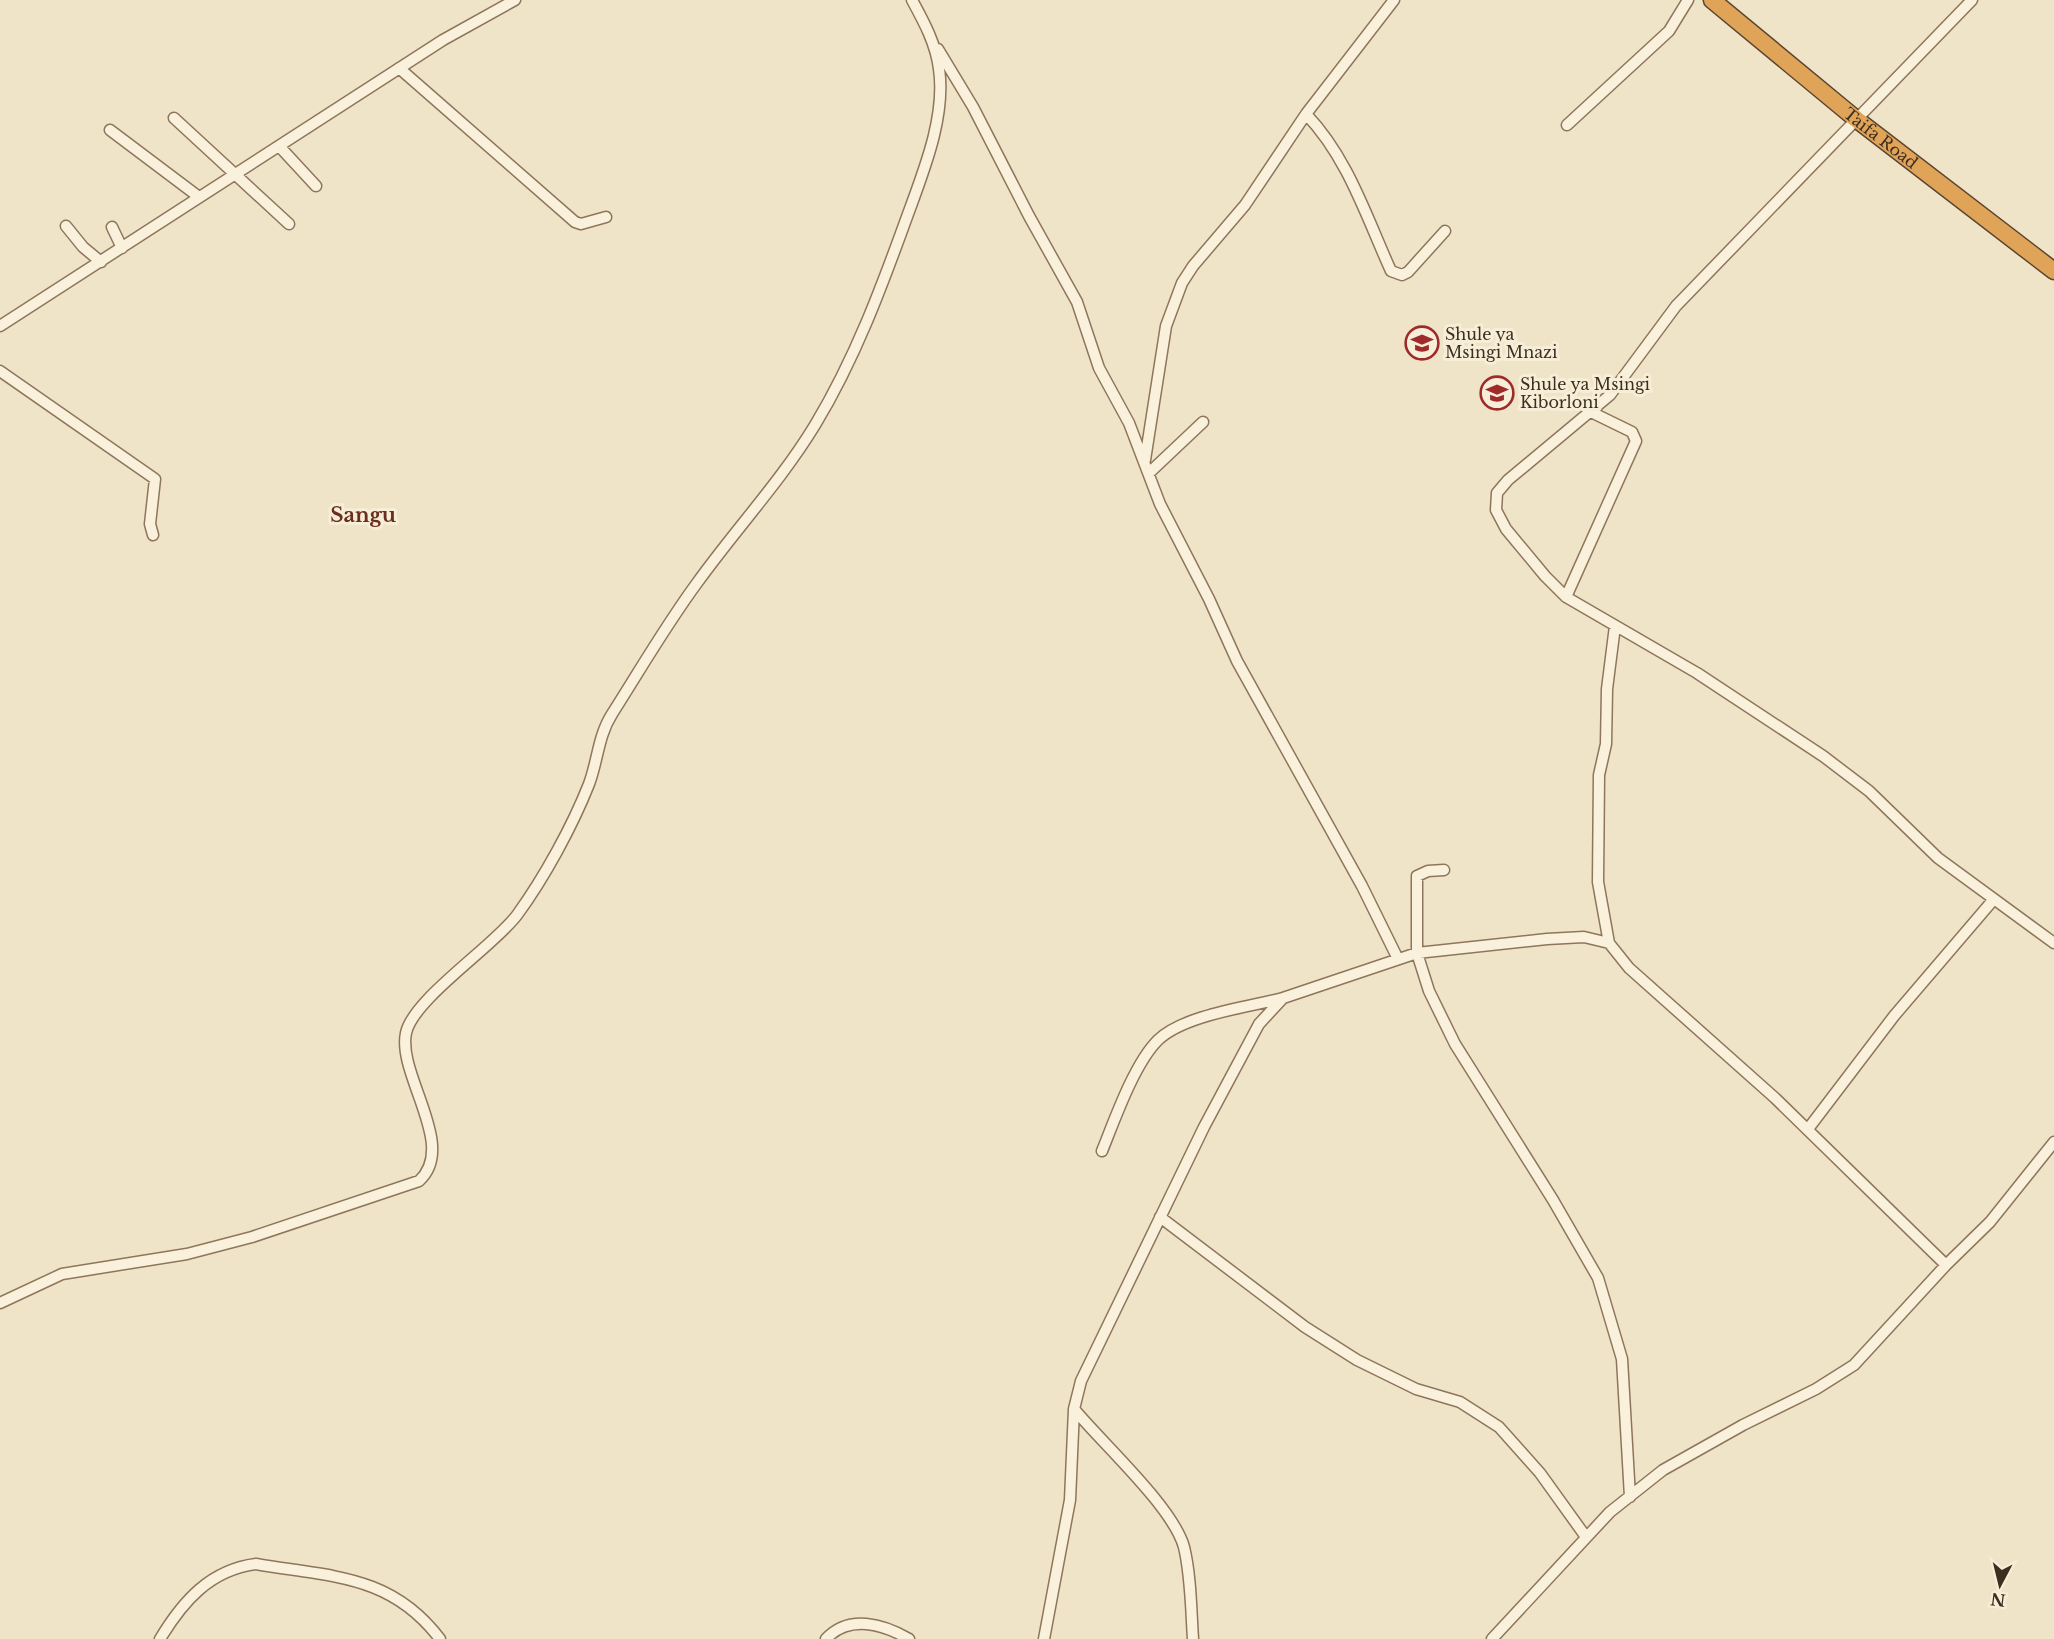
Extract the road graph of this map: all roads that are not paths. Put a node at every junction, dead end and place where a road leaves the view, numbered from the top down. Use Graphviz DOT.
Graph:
graph roads {
  1 [pos="515,0"];
  2 [pos="912,0"];
  3 [pos="1394,0"];
  4 [pos="1688,0"];
  5 [pos="1712,0"];
  6 [pos="1972,0"];
  7 [pos="933,41"];
  8 [pos="399,68"];
  9 [pos="1306,114"];
  10 [pos="174,118"];
  11 [pos="1856,118"];
  12 [pos="1566,125"];
  13 [pos="110,130"];
  14 [pos="279,146"];
  15 [pos="233,175"];
  16 [pos="316,186"];
  17 [pos="199,197"];
  18 [pos="606,217"];
  19 [pos="290,224"];
  20 [pos="66,226"];
  21 [pos="112,226"];
  22 [pos="1445,231"];
  23 [pos="122,248"];
  24 [pos="100,262"];
  25 [pos="2054,271"];
  26 [pos="0,326"];
  27 [pos="0,371"];
  28 [pos="1591,412"];
  29 [pos="1203,422"];
  30 [pos="1145,460"];
  31 [pos="1149,473"];
  32 [pos="153,535"];
  33 [pos="1566,597"];
  34 [pos="1615,626"];
  35 [pos="1444,870"];
  36 [pos="1994,899"];
  37 [pos="1609,943"];
  38 [pos="2054,943"];
  39 [pos="1417,953"];
  40 [pos="1397,957"];
  41 [pos="1284,998"];
  42 [pos="1808,1129"];
  43 [pos="2054,1142"];
  44 [pos="1102,1150"];
  45 [pos="1160,1217"];
  46 [pos="1946,1265"];
  47 [pos="0,1303"];
  48 [pos="1074,1409"];
  49 [pos="1630,1497"];
  50 [pos="1586,1537"];
  51 [pos="160,1639"];
  52 [pos="440,1639"];
  53 [pos="826,1639"];
  54 [pos="909,1639"];
  55 [pos="1044,1639"];
  56 [pos="1193,1639"];
  57 [pos="1492,1639"];
  1 -- 8 [label="street"];
  2 -- 7 [label="street"];
  3 -- 9 [label="street"];
  4 -- 12 [label="street"];
  5 -- 11 [label="highway, Taifa Road"];
  6 -- 11 [label="street"];
  7 -- 30 [label="street"];
  7 -- 47 [label="street"];
  8 -- 14 [label="street"];
  8 -- 18 [label="street"];
  9 -- 22 [label="street"];
  9 -- 30 [label="street"];
  10 -- 15 [label="street"];
  11 -- 25 [label="highway, Taifa Road"];
  11 -- 28 [label="street"];
  13 -- 17 [label="street"];
  14 -- 15 [label="street"];
  14 -- 16 [label="street"];
  15 -- 17 [label="street"];
  15 -- 19 [label="street"];
  17 -- 23 [label="street"];
  20 -- 24 [label="street"];
  21 -- 23 [label="street"];
  23 -- 24 [label="street"];
  24 -- 26 [label="street"];
  27 -- 32 [label="street"];
  28 -- 33 [label="street"];
  28 -- 33 [label="street"];
  29 -- 31 [label="street"];
  30 -- 31 [label="street"];
  31 -- 40 [label="street"];
  33 -- 34 [label="street"];
  34 -- 36 [label="street"];
  34 -- 37 [label="street"];
  35 -- 39 [label="street"];
  36 -- 38 [label="street"];
  36 -- 42 [label="street"];
  37 -- 39 [label="street"];
  37 -- 42 [label="street"];
  39 -- 40 [label="street"];
  39 -- 49 [label="street"];
  40 -- 41 [label="street"];
  41 -- 44 [label="street"];
  41 -- 45 [label="street"];
  42 -- 46 [label="street"];
  43 -- 46 [label="street"];
  45 -- 48 [label="street"];
  45 -- 50 [label="street"];
  46 -- 49 [label="street"];
  48 -- 55 [label="street"];
  48 -- 56 [label="street"];
  49 -- 50 [label="street"];
  50 -- 57 [label="street"];
  51 -- 52 [label="street"];
  53 -- 54 [label="street"];
}
